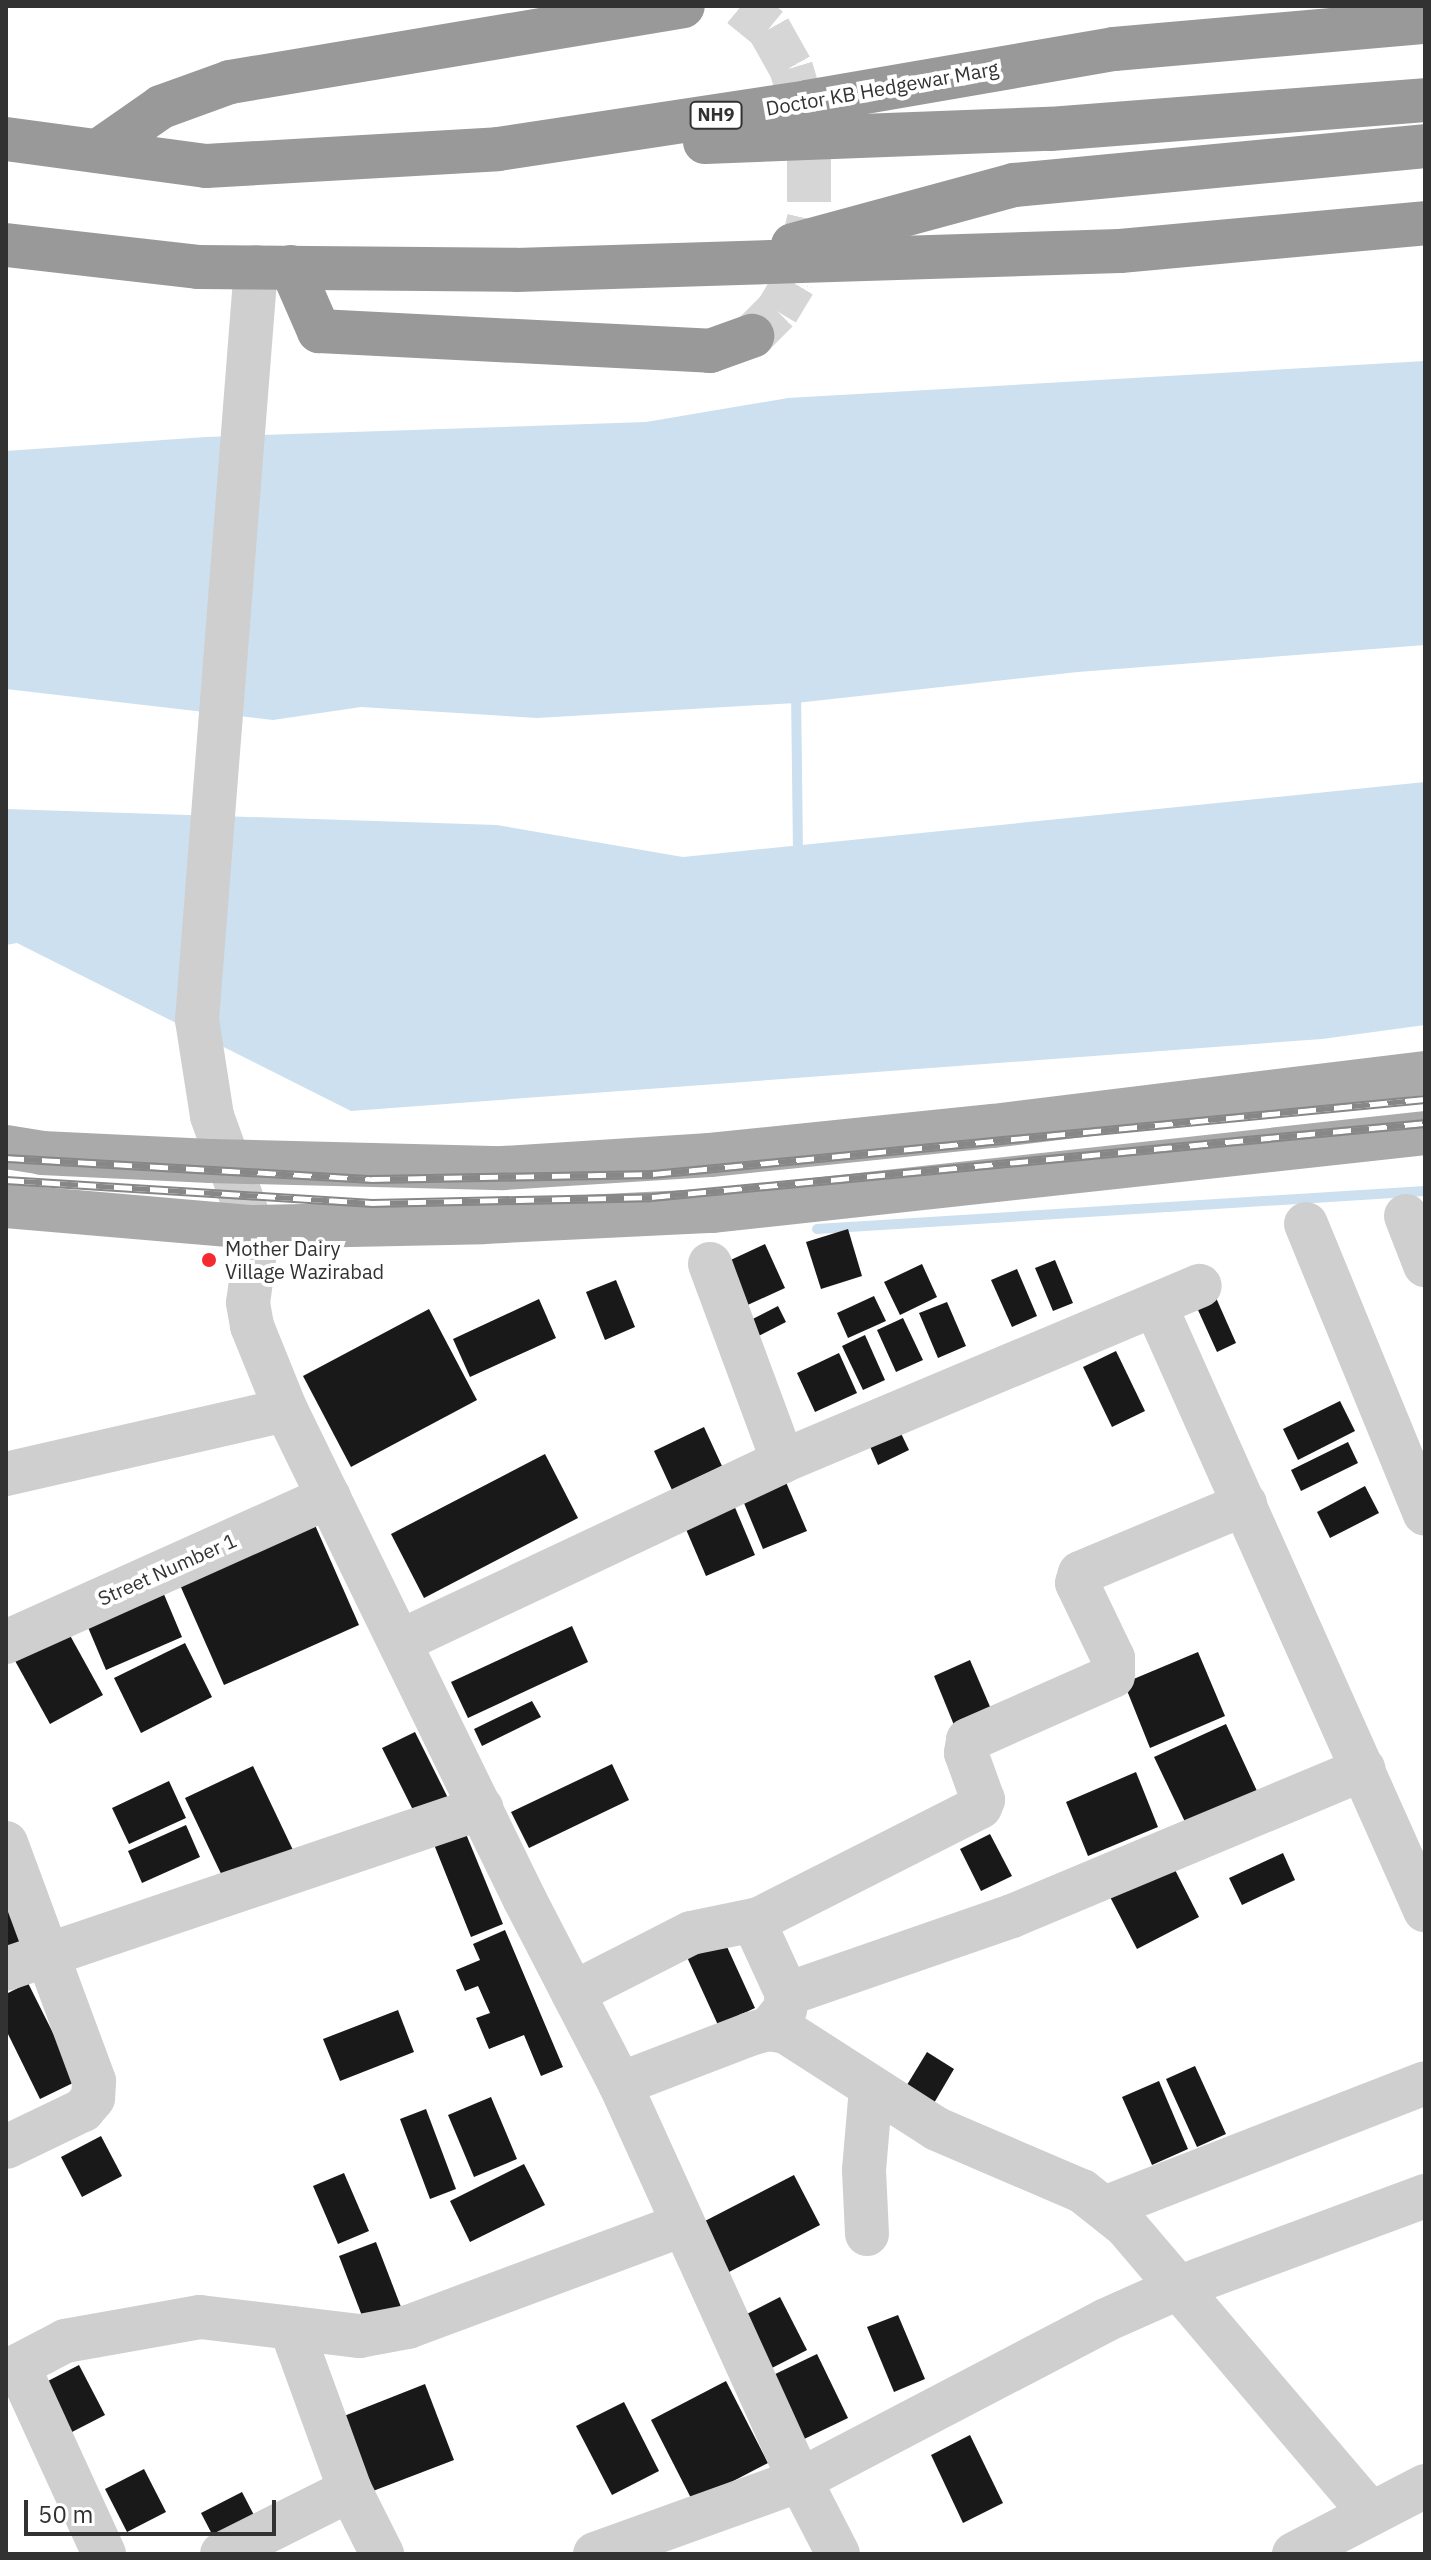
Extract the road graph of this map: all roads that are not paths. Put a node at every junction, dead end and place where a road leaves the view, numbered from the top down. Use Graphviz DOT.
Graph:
graph roads {
  1 [pos="683,6"];
  2 [pos="1425,22"];
  3 [pos="1425,100"];
  4 [pos="6,139"];
  5 [pos="1425,146"];
  6 [pos="498,149"];
  7 [pos="98,151"];
  8 [pos="1425,223"];
  9 [pos="6,245"];
  10 [pos="727,263"];
  11 [pos="274,267"];
  12 [pos="752,336"];
  13 [pos="1425,1073"];
  14 [pos="1425,1133"];
  15 [pos="6,1147"];
  16 [pos="227,1161"];
  17 [pos="6,1206"];
  18 [pos="1406,1216"];
  19 [pos="1306,1224"];
  20 [pos="252,1227"];
  21 [pos="710,1264"];
  22 [pos="1425,1265"];
  23 [pos="1200,1286"];
  24 [pos="1155,1305"];
  25 [pos="286,1410"];
  26 [pos="783,1461"];
  27 [pos="6,1474"];
  28 [pos="329,1497"];
  29 [pos="1245,1504"];
  30 [pos="1425,1514"];
  31 [pos="401,1641"];
  32 [pos="6,1642"];
  33 [pos="1364,1769"];
  34 [pos="481,1808"];
  35 [pos="6,1843"];
  36 [pos="1425,1910"];
  37 [pos="759,1919"];
  38 [pos="26,1963"];
  39 [pos="573,1993"];
  40 [pos="778,2012"];
  41 [pos="1425,2083"];
  42 [pos="620,2084"];
  43 [pos="871,2088"];
  44 [pos="6,2147"];
  45 [pos="1107,2207"];
  46 [pos="1419,2209"];
  47 [pos="682,2225"];
  48 [pos="867,2234"];
  49 [pos="1180,2287"];
  50 [pos="291,2328"];
  51 [pos="12,2369"];
  52 [pos="800,2480"];
  53 [pos="1425,2486"];
  54 [pos="350,2490"];
  55 [pos="1371,2514"];
  56 [pos="104,2554"];
  57 [pos="222,2554"];
  58 [pos="382,2554"];
  59 [pos="595,2554"];
  60 [pos="838,2554"];
  61 [pos="1294,2554"];
  1 -- 7 [label="highway"];
  2 -- 6 [label="highway, Doctor KB Hedgewar Marg / NH9"];
  3 -- 6 [label="highway"];
  4 -- 7 [label="highway, Doctor KB Hedgewar Marg / NH9"];
  5 -- 10 [label="highway"];
  6 -- 7 [label="highway, Doctor KB Hedgewar Marg / NH9"];
  8 -- 10 [label="highway"];
  9 -- 11 [label="highway"];
  10 -- 11 [label="highway"];
  11 -- 12 [label="highway"];
  11 -- 16 [label="street"];
  13 -- 16 [label="main road"];
  14 -- 20 [label="main road"];
  15 -- 16 [label="main road"];
  16 -- 20 [label="street"];
  17 -- 20 [label="main road"];
  18 -- 22 [label="street"];
  19 -- 30 [label="street"];
  20 -- 25 [label="street"];
  21 -- 26 [label="street"];
  23 -- 24 [label="street"];
  24 -- 26 [label="street"];
  24 -- 29 [label="street"];
  25 -- 27 [label="street"];
  25 -- 28 [label="street"];
  26 -- 31 [label="street"];
  28 -- 31 [label="street"];
  28 -- 32 [label="street, Street Number 1"];
  29 -- 33 [label="street"];
  29 -- 37 [label="street"];
  31 -- 34 [label="street"];
  33 -- 36 [label="street"];
  33 -- 40 [label="street"];
  34 -- 38 [label="street"];
  34 -- 39 [label="street"];
  35 -- 38 [label="street"];
  37 -- 39 [label="street"];
  37 -- 40 [label="street"];
  38 -- 44 [label="street"];
  39 -- 42 [label="street"];
  40 -- 42 [label="street"];
  40 -- 43 [label="street"];
  41 -- 45 [label="street"];
  42 -- 47 [label="street"];
  43 -- 45 [label="street"];
  43 -- 48 [label="street"];
  45 -- 49 [label="street"];
  46 -- 49 [label="street"];
  47 -- 50 [label="street"];
  47 -- 52 [label="street"];
  49 -- 52 [label="street"];
  49 -- 55 [label="street"];
  50 -- 51 [label="street"];
  50 -- 54 [label="street"];
  51 -- 56 [label="street"];
  52 -- 59 [label="street"];
  52 -- 60 [label="street"];
  53 -- 55 [label="street"];
  54 -- 57 [label="street"];
  54 -- 58 [label="street"];
  55 -- 61 [label="street"];
}
